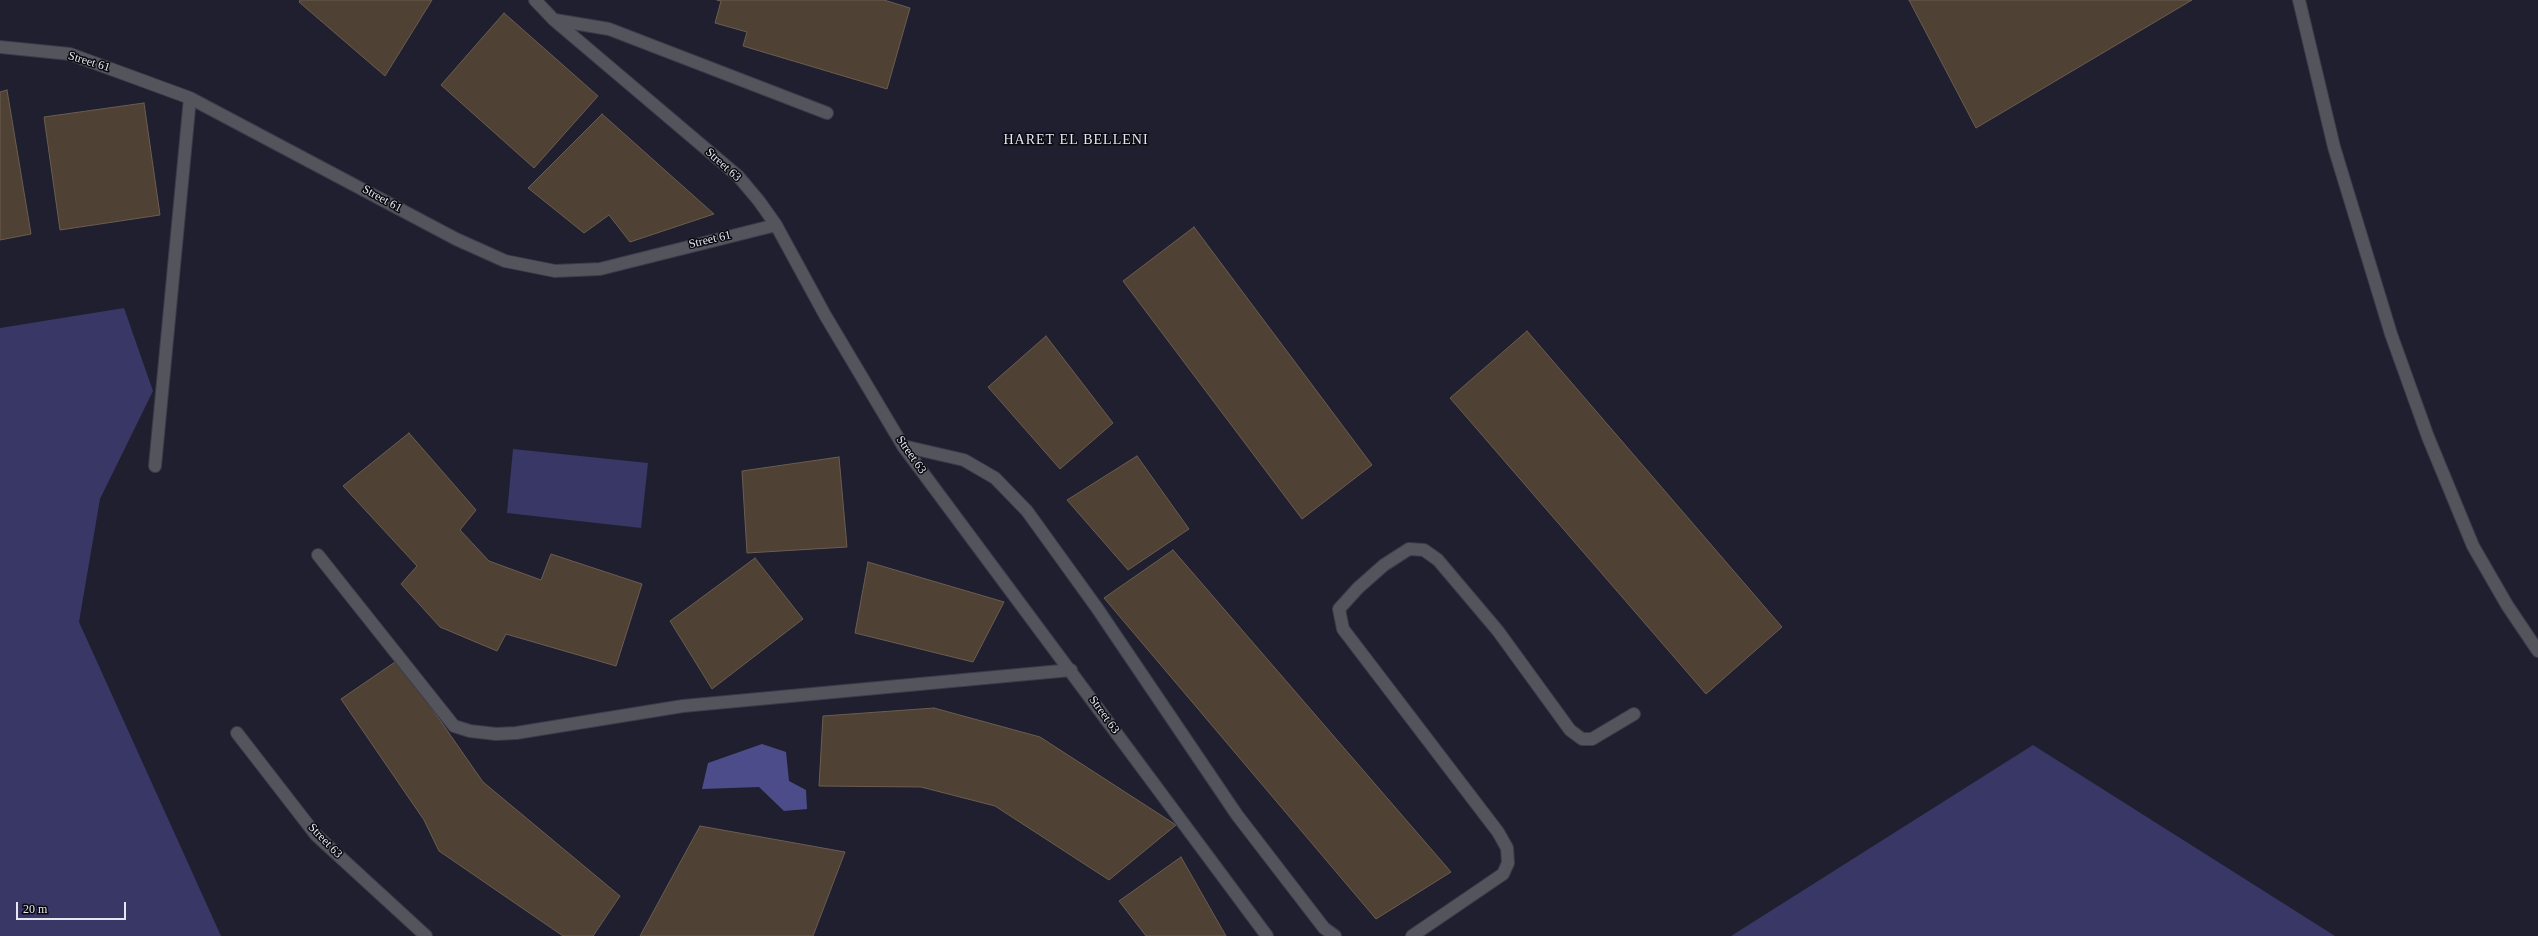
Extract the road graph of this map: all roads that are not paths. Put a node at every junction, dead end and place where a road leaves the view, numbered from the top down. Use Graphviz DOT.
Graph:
graph roads {
  1 [pos="535,0"];
  2 [pos="2298,0"];
  3 [pos="554,20"];
  4 [pos="0,47"];
  5 [pos="190,98"];
  6 [pos="827,112"];
  7 [pos="776,225"];
  8 [pos="903,446"];
  9 [pos="155,466"];
  10 [pos="318,555"];
  11 [pos="2538,651"];
  12 [pos="1071,670"];
  13 [pos="1634,714"];
  14 [pos="237,733"];
  15 [pos="426,936"];
  16 [pos="1267,936"];
  17 [pos="1336,936"];
  18 [pos="1412,936"];
  1 -- 3 [label="street, Street 63"];
  2 -- 11 [label="street"];
  3 -- 6 [label="street"];
  3 -- 7 [label="street, Street 63"];
  4 -- 5 [label="street, Street 61"];
  5 -- 7 [label="street, Street 61"];
  5 -- 9 [label="street"];
  7 -- 8 [label="street, Street 63"];
  8 -- 12 [label="street, Street 63"];
  8 -- 17 [label="street"];
  10 -- 12 [label="street"];
  12 -- 16 [label="street, Street 63"];
  13 -- 18 [label="street"];
  14 -- 15 [label="street, Street 63"];
}
